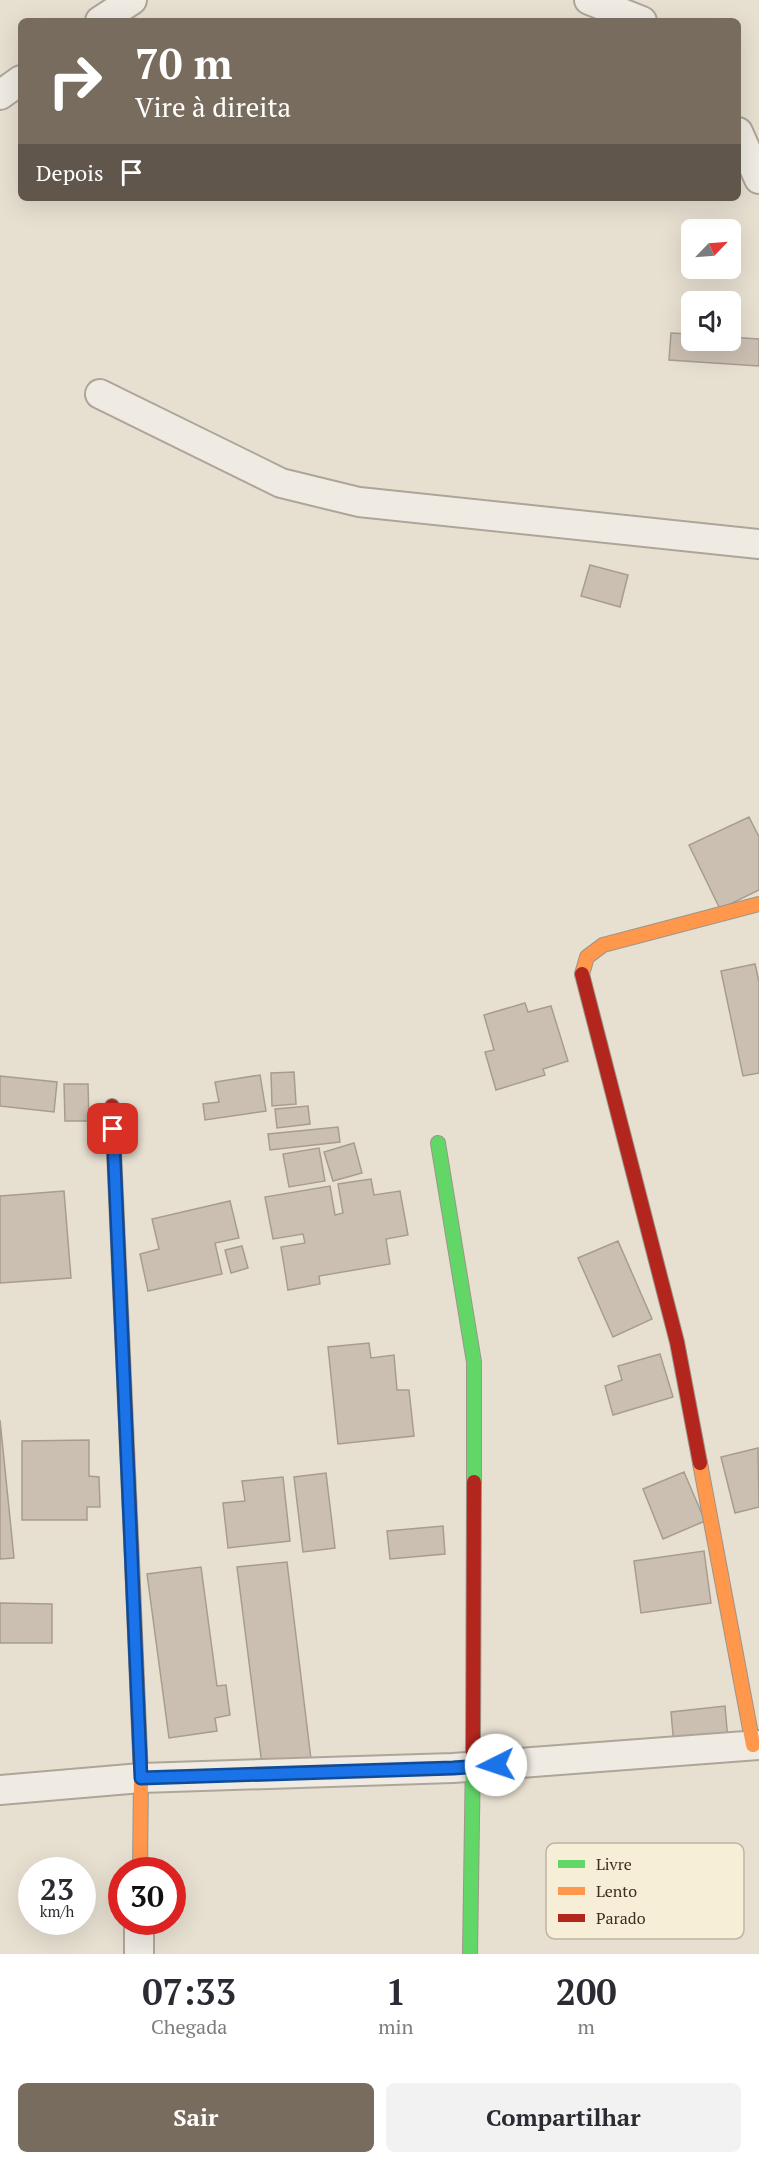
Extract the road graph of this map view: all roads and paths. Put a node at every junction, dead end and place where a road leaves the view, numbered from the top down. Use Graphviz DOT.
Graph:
graph roads {
  1 [pos="132,0"];
  2 [pos="589,0"];
  3 [pos="105,18"];
  4 [pos="634,18"];
  5 [pos="18,82"];
  6 [pos="0,95"];
  7 [pos="741,139"];
  8 [pos="759,178"];
  9 [pos="100,394"];
  10 [pos="759,544"];
  11 [pos="759,904"];
  12 [pos="112,1106"];
  13 [pos="438,1143"];
  14 [pos="756,1745"];
  15 [pos="473,1766"];
  16 [pos="141,1778"];
  17 [pos="0,1790"];
  18 [pos="140,1857"];
  19 [pos="139,1935"];
  20 [pos="139,1954"];
  21 [pos="470,1954"];
  1 -- 3 [label="street"];
  2 -- 4 [label="street"];
  5 -- 6 [label="street"];
  7 -- 8 [label="street"];
  9 -- 10 [label="street"];
  11 -- 14 [label="street"];
  12 -- 16 [label="street"];
  13 -- 15 [label="street"];
  14 -- 15 [label="street"];
  15 -- 16 [label="street"];
  15 -- 21 [label="street"];
  16 -- 17 [label="street"];
  16 -- 18 [label="street"];
  19 -- 20 [label="street"];
}
